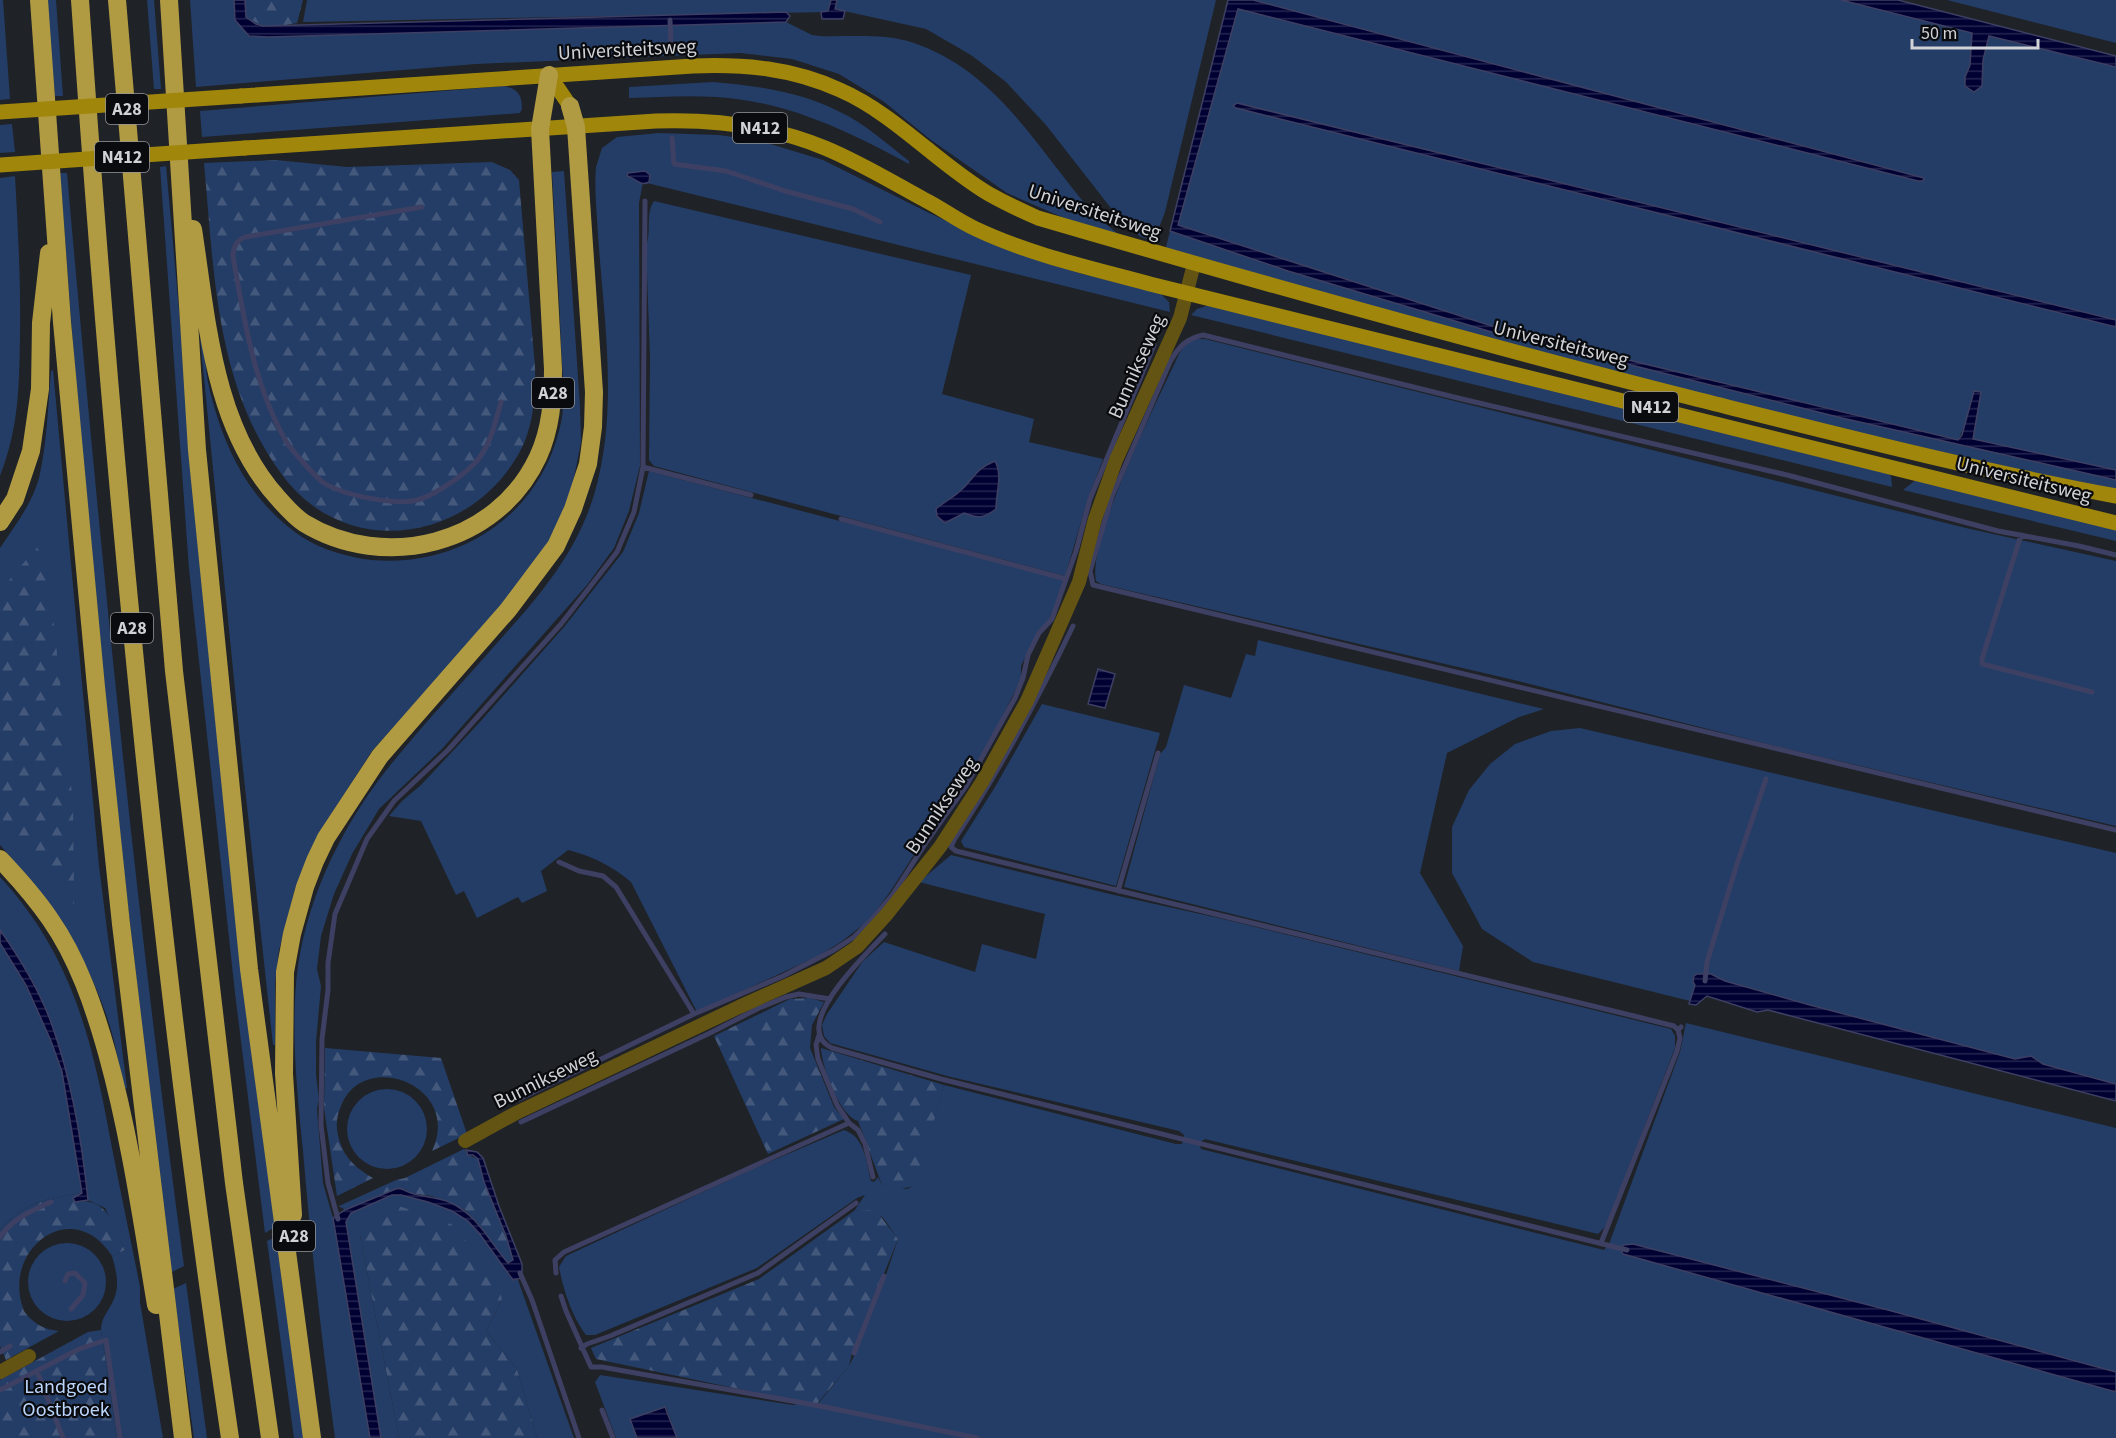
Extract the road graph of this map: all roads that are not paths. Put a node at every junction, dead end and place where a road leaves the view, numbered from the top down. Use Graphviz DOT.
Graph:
graph roads {
  1 [pos="39,0"];
  2 [pos="80,0"];
  3 [pos="117,0"];
  4 [pos="169,0"];
  5 [pos="549,75"];
  6 [pos="570,106"];
  7 [pos="0,112"];
  8 [pos="175,112"];
  9 [pos="576,127"];
  10 [pos="540,129"];
  11 [pos="0,165"];
  12 [pos="54,210"];
  13 [pos="1194,264"];
  14 [pos="1186,292"];
  15 [pos="2116,496"];
  16 [pos="0,522"];
  17 [pos="2116,523"];
  18 [pos="0,859"];
  19 [pos="465,1141"];
  20 [pos="300,1353"];
  21 [pos="29,1356"];
  22 [pos="0,1372"];
  23 [pos="181,1438"];
  24 [pos="230,1438"];
  25 [pos="270,1438"];
  26 [pos="312,1438"];
  1 -- 12 [label="highway, A28"];
  2 -- 24 [label="highway, A28"];
  3 -- 25 [label="highway, A28"];
  4 -- 8 [label="highway, A28"];
  5 -- 6 [label="main road"];
  5 -- 7 [label="main road, Universiteitsweg / N412, bridge"];
  5 -- 10 [label="highway, A28"];
  5 -- 13 [label="main road, Universiteitsweg / N412"];
  6 -- 9 [label="highway, A28"];
  8 -- 10 [label="highway, A28"];
  8 -- 20 [label="highway, A28"];
  9 -- 10 [label="main road, Universiteitsweg / N412"];
  9 -- 14 [label="main road, Universiteitsweg / N412"];
  9 -- 20 [label="highway, A28"];
  10 -- 11 [label="main road, Universiteitsweg / N412, bridge"];
  12 -- 16 [label="highway, A28"];
  12 -- 23 [label="highway, A28"];
  13 -- 14 [label="street, Bunnikseweg"];
  13 -- 15 [label="main road, Universiteitsweg / N412"];
  14 -- 17 [label="main road, Universiteitsweg / N412"];
  14 -- 19 [label="street, Bunnikseweg"];
  18 -- 23 [label="highway, A28"];
  20 -- 26 [label="highway, A28"];
  21 -- 22 [label="street"];
}
